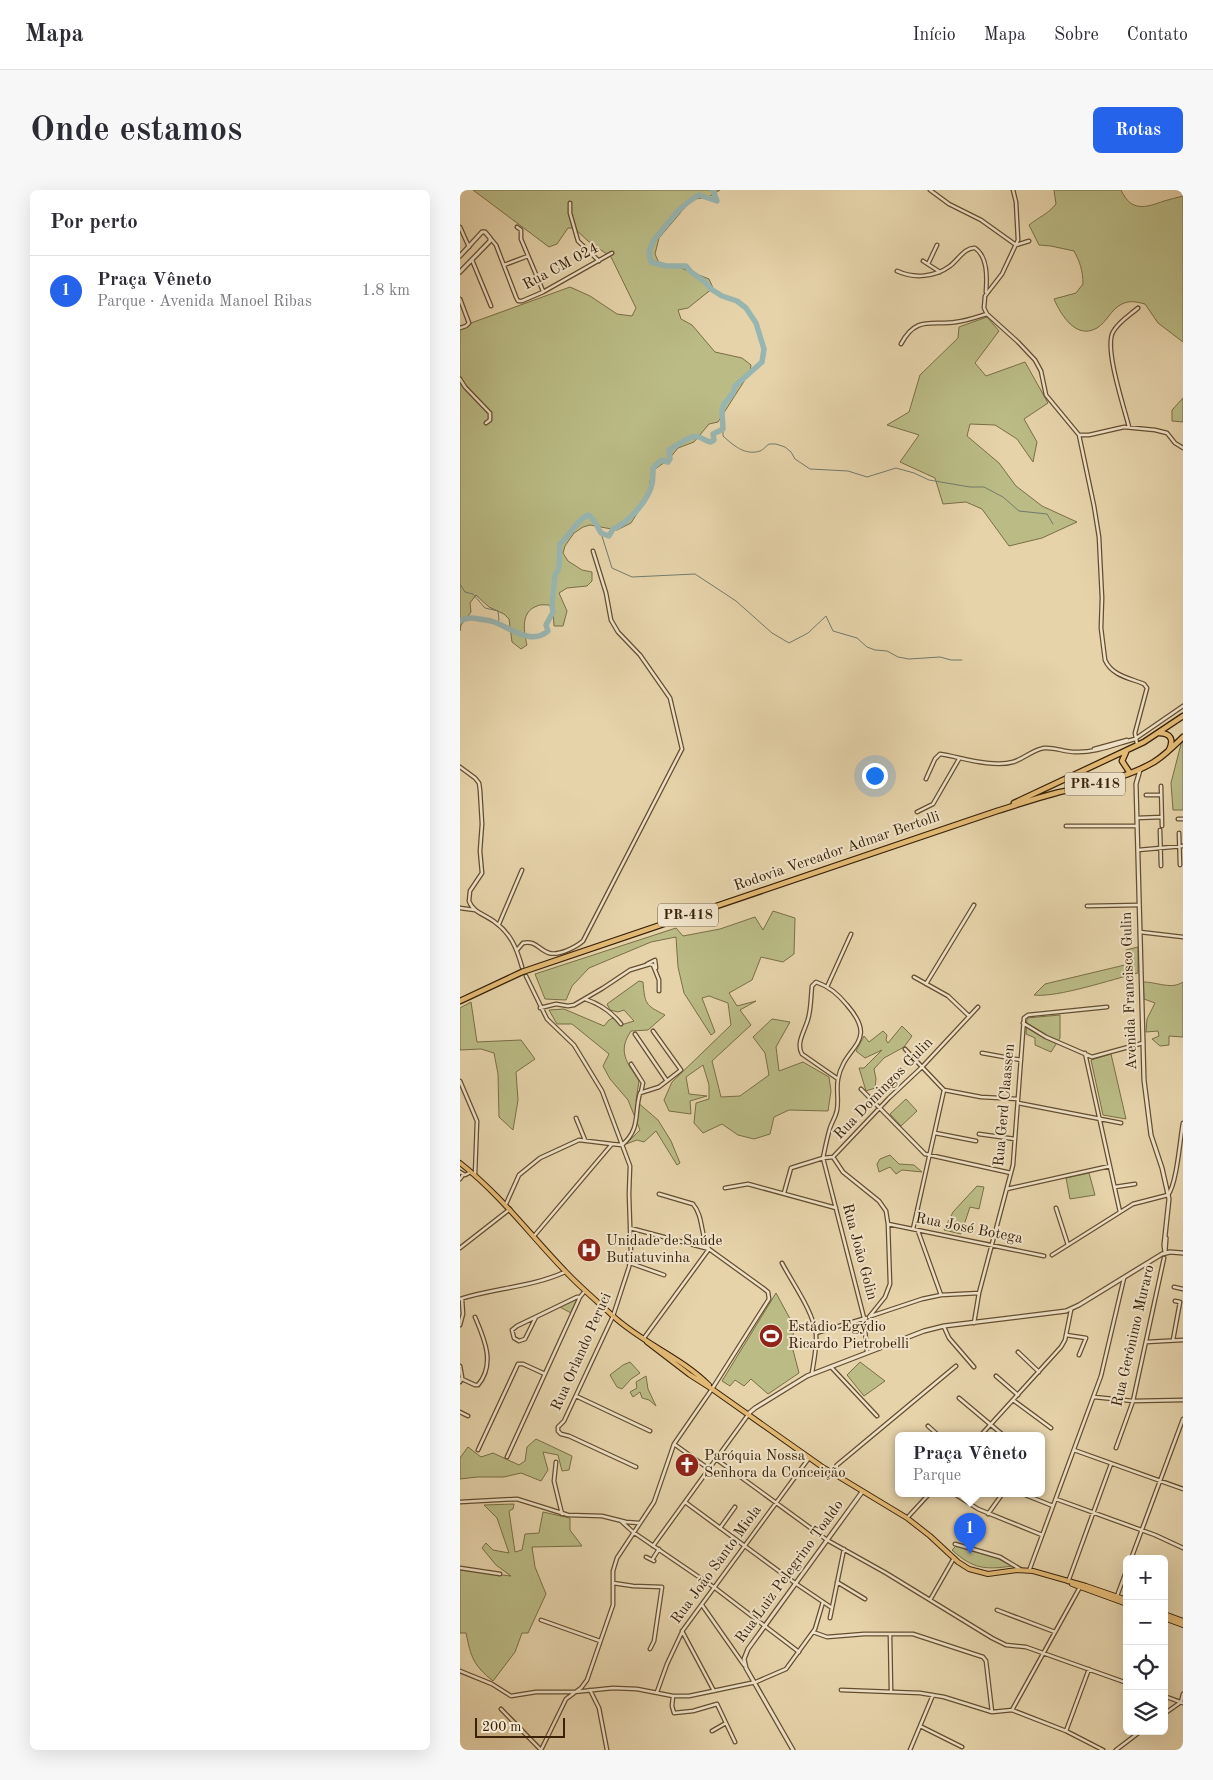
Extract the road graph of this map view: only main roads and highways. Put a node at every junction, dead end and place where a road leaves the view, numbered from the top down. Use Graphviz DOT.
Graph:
graph roads {
  1 [pos="1183,716"];
  2 [pos="1159,733"];
  3 [pos="1183,737"];
  4 [pos="1129,750"];
  5 [pos="1168,751"];
  6 [pos="1130,773"];
  7 [pos="997,811"];
  8 [pos="460,1001"];
  9 [pos="460,1165"];
  10 [pos="645,1341"];
  11 [pos="666,1358"];
  12 [pos="681,1364"];
  13 [pos="712,1389"];
  14 [pos="1068,1582"];
  15 [pos="1123,1599"];
  16 [pos="1123,1603"];
  17 [pos="1168,1615"];
  18 [pos="1168,1619"];
  19 [pos="1183,1621"];
  20 [pos="1183,1625"];
  1 -- 2 [label="highway, Rodovia Vereador Admar Bertolli / PR-418"];
  2 -- 4 [label="highway, Rodovia Vereador Admar Bertolli / PR-418"];
  2 -- 5 [label="highway"];
  3 -- 5 [label="highway, Rodovia Vereador Admar Bertolli / PR-418"];
  4 -- 6 [label="highway"];
  4 -- 7 [label="highway, Rodovia Vereador Admar Bertolli / PR-418"];
  5 -- 6 [label="highway, Rodovia Vereador Admar Bertolli / PR-418"];
  6 -- 7 [label="highway, Rodovia Vereador Admar Bertolli / PR-418"];
  7 -- 8 [label="highway, Rodovia Vereador Admar Bertolli / PR-418"];
  9 -- 10 [label="main road"];
  10 -- 11 [label="main road"];
  10 -- 12 [label="main road"];
  11 -- 12 [label="main road"];
  11 -- 13 [label="main road"];
  12 -- 13 [label="main road"];
  13 -- 14 [label="main road"];
  14 -- 15 [label="main road"];
  14 -- 16 [label="main road"];
  17 -- 19 [label="main road"];
  18 -- 20 [label="main road"];
}
